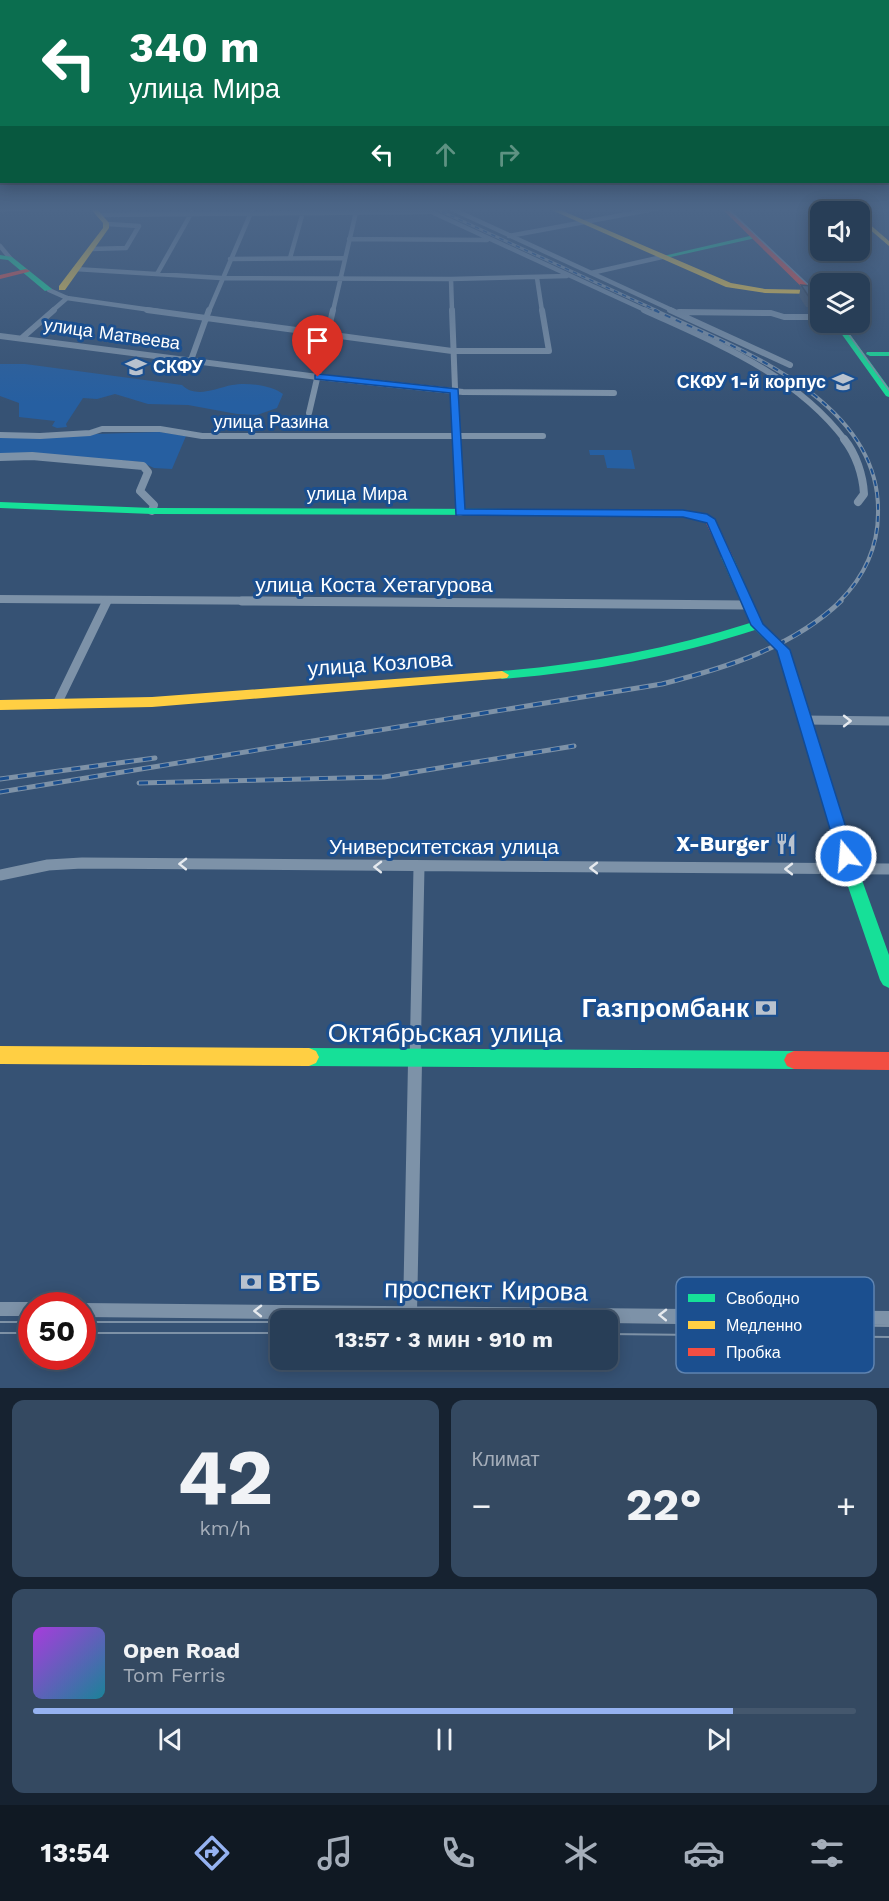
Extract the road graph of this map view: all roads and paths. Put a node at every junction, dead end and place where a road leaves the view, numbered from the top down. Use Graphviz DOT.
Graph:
graph roads {
  1 [pos="18,273"];
  2 [pos="29,273"];
  3 [pos="72,273"];
  4 [pos="138,273"];
  5 [pos="223,273"];
  6 [pos="342,273"];
  7 [pos="560,273"];
  8 [pos="591,273"];
  9 [pos="703,273"];
  10 [pos="796,273"];
  11 [pos="798,273"];
  12 [pos="158,274"];
  13 [pos="567,276"];
  14 [pos="0,277"];
  15 [pos="221,278"];
  16 [pos="537,278"];
  17 [pos="341,279"];
  18 [pos="451,279"];
  19 [pos="810,284"];
  20 [pos="810,285"];
  21 [pos="57,289"];
  22 [pos="810,293"];
  23 [pos="676,312"];
  24 [pos="810,317"];
  25 [pos="207,318"];
  26 [pos="845,333"];
  27 [pos="855,333"];
  28 [pos="329,334"];
  29 [pos="0,336"];
  30 [pos="23,337"];
  31 [pos="453,351"];
  32 [pos="870,354"];
  33 [pos="889,354"];
  34 [pos="192,360"];
  35 [pos="790,365"];
  36 [pos="318,377"];
  37 [pos="889,379"];
  38 [pos="455,391"];
  39 [pos="614,393"];
  40 [pos="889,394"];
  41 [pos="309,413"];
  42 [pos="0,435"];
  43 [pos="543,436"];
  44 [pos="458,437"];
  45 [pos="0,458"];
  46 [pos="858,502"];
  47 [pos="0,505"];
  48 [pos="152,511"];
  49 [pos="460,512"];
  50 [pos="0,599"];
  51 [pos="107,601"];
  52 [pos="747,605"];
  53 [pos="758,625"];
  54 [pos="57,704"];
  55 [pos="0,705"];
  56 [pos="804,720"];
  57 [pos="889,721"];
  58 [pos="419,867"];
  59 [pos="850,869"];
  60 [pos="889,869"];
  61 [pos="4,873"];
  62 [pos="889,980"];
  63 [pos="0,1055"];
  64 [pos="414,1056"];
  65 [pos="889,1061"];
  66 [pos="0,1309"];
  67 [pos="18,1309"];
  68 [pos="96,1310"];
  69 [pos="410,1310"];
  70 [pos="270,1312"];
  71 [pos="618,1315"];
  72 [pos="676,1316"];
  73 [pos="874,1318"];
  74 [pos="889,1318"];
  1 -- 14 [label="street"];
  2 -- 21 [label="street"];
  3 -- 21 [label="street"];
  4 -- 12 [label="street"];
  5 -- 15 [label="street"];
  6 -- 17 [label="street"];
  7 -- 13 [label="street"];
  8 -- 23 [label="street"];
  9 -- 22 [label="street"];
  10 -- 20 [label="street"];
  11 -- 19 [label="street"];
  12 -- 15 [label="street"];
  13 -- 16 [label="street"];
  13 -- 46 [label="street"];
  15 -- 17 [label="street"];
  15 -- 25 [label="street"];
  16 -- 18 [label="street"];
  16 -- 31 [label="street"];
  17 -- 18 [label="street"];
  17 -- 28 [label="street"];
  18 -- 31 [label="street"];
  21 -- 25 [label="street"];
  21 -- 30 [label="street"];
  23 -- 24 [label="street"];
  23 -- 35 [label="street"];
  25 -- 28 [label="street"];
  25 -- 34 [label="street"];
  26 -- 40 [label="street"];
  27 -- 32 [label="street"];
  28 -- 31 [label="street"];
  28 -- 36 [label="street"];
  29 -- 30 [label="street, улица Матвеева"];
  30 -- 34 [label="street, улица Матвеева"];
  31 -- 38 [label="street"];
  32 -- 33 [label="street"];
  32 -- 37 [label="street"];
  34 -- 36 [label="street, улица Матвеева"];
  36 -- 38 [label="street, улица Матвеева"];
  36 -- 41 [label="street"];
  38 -- 39 [label="street, улица Матвеева"];
  38 -- 44 [label="street"];
  42 -- 44 [label="street, улица Разина"];
  43 -- 44 [label="street, улица Разина"];
  44 -- 49 [label="street"];
  45 -- 48 [label="street"];
  47 -- 48 [label="street, улица Мира"];
  48 -- 49 [label="street, улица Мира"];
  49 -- 52 [label="street, улица Мира"];
  50 -- 51 [label="street, улица Коста Хетагурова"];
  51 -- 52 [label="street, улица Коста Хетагурова"];
  51 -- 54 [label="street"];
  52 -- 53 [label="street"];
  53 -- 54 [label="street, улица Козлова"];
  53 -- 56 [label="street"];
  54 -- 55 [label="street, улица Козлова"];
  56 -- 57 [label="street, one-way"];
  56 -- 59 [label="street"];
  59 -- 58 [label="street, Университетская улица, one-way"];
  58 -- 61 [label="street, Университетская улица, one-way"];
  58 -- 64 [label="street"];
  59 -- 60 [label="street, Университетская улица"];
  59 -- 62 [label="street"];
  63 -- 64 [label="street, Октябрьская улица"];
  64 -- 65 [label="street, Октябрьская улица"];
  64 -- 69 [label="street"];
  66 -- 67 [label="street"];
  70 -- 68 [label="street, проспект Кирова, one-way"];
  72 -- 71 [label="street, проспект Кирова, one-way"];
  74 -- 73 [label="street, проспект Кирова, one-way"];
}
